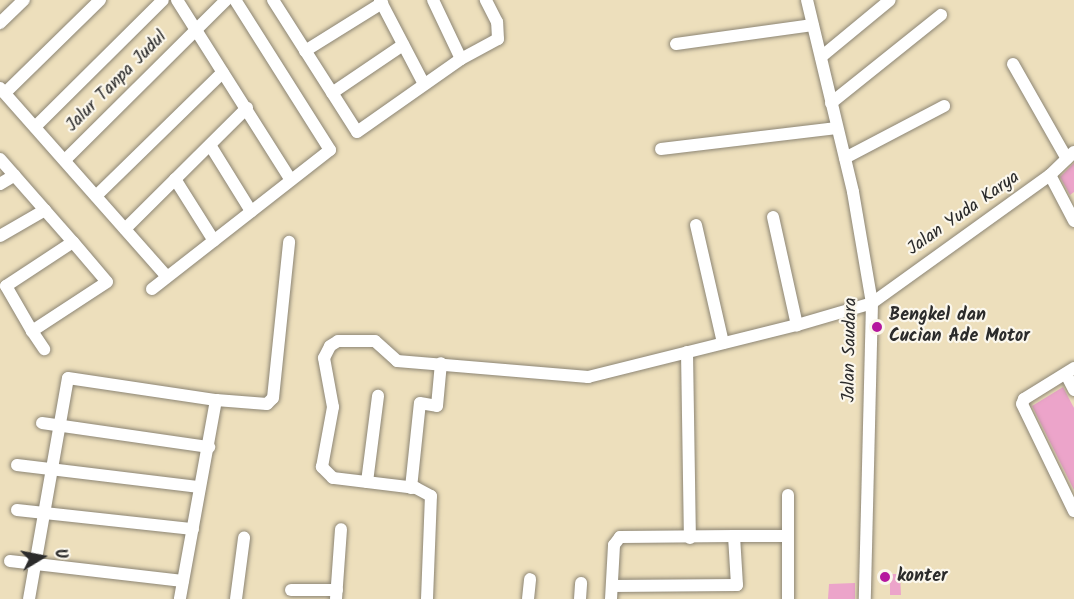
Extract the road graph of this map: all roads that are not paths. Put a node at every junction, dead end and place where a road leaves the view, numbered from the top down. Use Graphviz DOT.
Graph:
graph roads {
  1 [pos="24,0"];
  2 [pos="100,0"];
  3 [pos="164,0"];
  4 [pos="177,0"];
  5 [pos="226,0"];
  6 [pos="235,0"];
  7 [pos="273,0"];
  8 [pos="433,0"];
  9 [pos="486,0"];
  10 [pos="890,0"];
  11 [pos="810,1"];
  12 [pos="381,2"];
  13 [pos="941,15"];
  14 [pos="0,23"];
  15 [pos="813,26"];
  16 [pos="196,29"];
  17 [pos="676,44"];
  18 [pos="404,45"];
  19 [pos="305,51"];
  20 [pos="820,57"];
  21 [pos="461,59"];
  22 [pos="1013,64"];
  23 [pos="223,72"];
  24 [pos="424,84"];
  25 [pos="2,90"];
  26 [pos="332,93"];
  27 [pos="831,103"];
  28 [pos="944,106"];
  29 [pos="247,108"];
  30 [pos="35,127"];
  31 [pos="837,128"];
  32 [pos="210,145"];
  33 [pos="661,149"];
  34 [pos="1071,155"];
  35 [pos="845,158"];
  36 [pos="0,159"];
  37 [pos="64,160"];
  38 [pos="15,175"];
  39 [pos="1050,176"];
  40 [pos="175,179"];
  41 [pos="291,180"];
  42 [pos="0,184"];
  43 [pos="96,196"];
  44 [pos="45,210"];
  45 [pos="251,211"];
  46 [pos="773,218"];
  47 [pos="1074,222"];
  48 [pos="696,225"];
  49 [pos="125,229"];
  50 [pos="0,236"];
  51 [pos="214,241"];
  52 [pos="73,242"];
  53 [pos="289,242"];
  54 [pos="167,277"];
  55 [pos="3,288"];
  56 [pos="152,289"];
  57 [pos="872,303"];
  58 [pos="797,325"];
  59 [pos="32,331"];
  60 [pos="723,343"];
  61 [pos="44,349"];
  62 [pos="687,352"];
  63 [pos="441,363"];
  64 [pos="1070,371"];
  65 [pos="1074,390"];
  66 [pos="378,396"];
  67 [pos="216,400"];
  68 [pos="42,423"];
  69 [pos="61,424"];
  70 [pos="209,447"];
  71 [pos="17,465"];
  72 [pos="52,468"];
  73 [pos="367,482"];
  74 [pos="200,487"];
  75 [pos="411,488"];
  76 [pos="788,495"];
  77 [pos="17,510"];
  78 [pos="1074,511"];
  79 [pos="46,513"];
  80 [pos="193,529"];
  81 [pos="341,529"];
  82 [pos="734,536"];
  83 [pos="788,536"];
  84 [pos="243,538"];
  85 [pos="690,538"];
  86 [pos="10,561"];
  87 [pos="37,564"];
  88 [pos="530,579"];
  89 [pos="183,581"];
  90 [pos="581,583"];
  91 [pos="655,586"];
  92 [pos="291,590"];
  93 [pos="612,593"];
  94 [pos="336,594"];
  95 [pos="29,599"];
  96 [pos="180,599"];
  97 [pos="236,599"];
  98 [pos="427,599"];
  99 [pos="528,599"];
  100 [pos="580,599"];
  101 [pos="654,599"];
  102 [pos="788,599"];
  103 [pos="865,599"];
  1 -- 14 [label="street"];
  2 -- 25 [label="street, Jalur Tanpa Judul"];
  3 -- 30 [label="street, Jalur Tanpa Judul"];
  4 -- 16 [label="street"];
  5 -- 16 [label="street, Jalur Tanpa Judul"];
  6 -- 41 [label="street"];
  7 -- 19 [label="street"];
  8 -- 21 [label="street"];
  9 -- 21 [label="street"];
  10 -- 20 [label="street"];
  11 -- 15 [label="street, Jalan Saudara"];
  12 -- 18 [label="street"];
  12 -- 19 [label="street"];
  13 -- 27 [label="street"];
  15 -- 17 [label="street"];
  15 -- 20 [label="street, Jalan Saudara"];
  16 -- 23 [label="street"];
  16 -- 37 [label="street, Jalur Tanpa Judul"];
  18 -- 24 [label="street"];
  18 -- 26 [label="street"];
  19 -- 26 [label="street"];
  20 -- 27 [label="street, Jalan Saudara"];
  21 -- 24 [label="street"];
  22 -- 34 [label="street"];
  23 -- 29 [label="street"];
  23 -- 43 [label="street"];
  24 -- 26 [label="street"];
  25 -- 30 [label="street, Jalur Tanpa Judul"];
  27 -- 31 [label="street, Jalan Saudara"];
  28 -- 35 [label="street"];
  29 -- 32 [label="street"];
  29 -- 41 [label="street"];
  30 -- 37 [label="street, Jalur Tanpa Judul"];
  31 -- 33 [label="street"];
  31 -- 35 [label="street, Jalan Saudara"];
  32 -- 40 [label="street"];
  32 -- 45 [label="street"];
  34 -- 39 [label="street, Jalan Yuda Karya"];
  35 -- 57 [label="street, Jalan Saudara"];
  36 -- 38 [label="street"];
  37 -- 43 [label="street, Jalur Tanpa Judul"];
  38 -- 42 [label="street"];
  38 -- 44 [label="street"];
  39 -- 47 [label="street"];
  39 -- 57 [label="street, Jalan Yuda Karya"];
  40 -- 49 [label="street"];
  40 -- 51 [label="street"];
  41 -- 45 [label="street"];
  43 -- 49 [label="street, Jalur Tanpa Judul"];
  44 -- 50 [label="street"];
  44 -- 52 [label="street"];
  45 -- 51 [label="street"];
  46 -- 58 [label="street"];
  48 -- 60 [label="street"];
  49 -- 54 [label="street, Jalur Tanpa Judul"];
  51 -- 54 [label="street"];
  52 -- 55 [label="street"];
  52 -- 59 [label="street"];
  53 -- 67 [label="street"];
  54 -- 56 [label="street"];
  55 -- 59 [label="street"];
  57 -- 58 [label="street, Jalan Yuda Karya"];
  57 -- 103 [label="street, Jalan Saudara"];
  58 -- 60 [label="street, Jalan Yuda Karya"];
  59 -- 61 [label="street"];
  60 -- 62 [label="street, Jalan Yuda Karya"];
  62 -- 63 [label="street, Jalan Yuda Karya"];
  62 -- 85 [label="street"];
  63 -- 73 [label="street, Jalan Yuda Karya"];
  63 -- 75 [label="street"];
  64 -- 65 [label="street"];
  64 -- 78 [label="street"];
  66 -- 73 [label="street"];
  67 -- 69 [label="street"];
  67 -- 70 [label="street"];
  68 -- 69 [label="street"];
  69 -- 70 [label="street"];
  69 -- 72 [label="street"];
  70 -- 74 [label="street"];
  71 -- 72 [label="street"];
  72 -- 74 [label="street"];
  72 -- 79 [label="street"];
  73 -- 75 [label="street"];
  74 -- 80 [label="street"];
  75 -- 98 [label="street"];
  76 -- 83 [label="street"];
  77 -- 79 [label="street"];
  79 -- 80 [label="street"];
  79 -- 87 [label="street"];
  80 -- 89 [label="street"];
  81 -- 94 [label="street"];
  82 -- 83 [label="street"];
  82 -- 85 [label="street"];
  82 -- 91 [label="street"];
  83 -- 102 [label="street"];
  84 -- 97 [label="street"];
  85 -- 93 [label="street"];
  86 -- 87 [label="street"];
  87 -- 89 [label="street"];
  87 -- 95 [label="street"];
  88 -- 99 [label="street"];
  89 -- 96 [label="street"];
  90 -- 100 [label="street"];
  91 -- 93 [label="street"];
  91 -- 101 [label="street"];
  92 -- 94 [label="street"];
}
